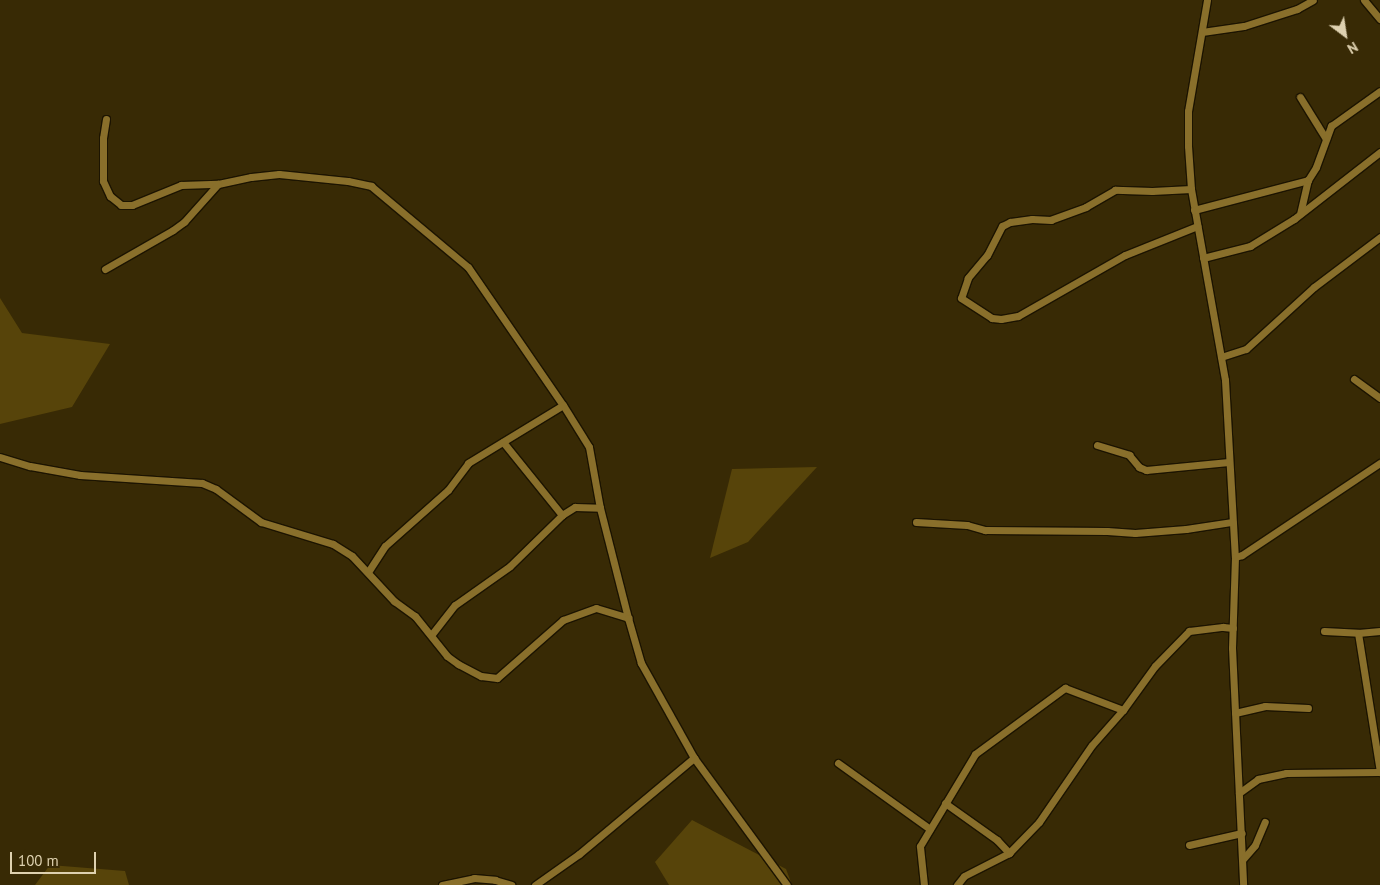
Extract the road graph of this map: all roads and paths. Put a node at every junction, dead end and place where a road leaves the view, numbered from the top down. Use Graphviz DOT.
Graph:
graph roads {
  1 [pos="1207,0"];
  2 [pos="1313,0"];
  3 [pos="1364,0"];
  4 [pos="1380,19"];
  5 [pos="1202,32"];
  6 [pos="1380,91"];
  7 [pos="1300,97"];
  8 [pos="106,119"];
  9 [pos="1326,138"];
  10 [pos="1380,152"];
  11 [pos="1308,180"];
  12 [pos="218,184"];
  13 [pos="1191,189"];
  14 [pos="1194,210"];
  15 [pos="1300,214"];
  16 [pos="1197,226"];
  17 [pos="1380,237"];
  18 [pos="1203,258"];
  19 [pos="105,269"];
  20 [pos="1221,357"];
  21 [pos="1354,379"];
  22 [pos="1380,398"];
  23 [pos="563,405"];
  24 [pos="503,442"];
  25 [pos="1097,445"];
  26 [pos="0,457"];
  27 [pos="1229,462"];
  28 [pos="1380,463"];
  29 [pos="600,508"];
  30 [pos="562,515"];
  31 [pos="916,522"];
  32 [pos="1232,522"];
  33 [pos="1235,557"];
  34 [pos="368,572"];
  35 [pos="628,618"];
  36 [pos="1233,628"];
  37 [pos="1324,631"];
  38 [pos="1380,631"];
  39 [pos="1358,633"];
  40 [pos="432,634"];
  41 [pos="1308,708"];
  42 [pos="1122,710"];
  43 [pos="1235,713"];
  44 [pos="694,758"];
  45 [pos="838,763"];
  46 [pos="1380,772"];
  47 [pos="1239,793"];
  48 [pos="945,803"];
  49 [pos="1265,822"];
  50 [pos="930,829"];
  51 [pos="1242,833"];
  52 [pos="1189,845"];
  53 [pos="1009,853"];
  54 [pos="1243,859"];
  55 [pos="442,885"];
  56 [pos="511,885"];
  57 [pos="535,885"];
  58 [pos="786,885"];
  59 [pos="924,885"];
  60 [pos="957,885"];
  61 [pos="1243,885"];
  1 -- 5 [label="street"];
  2 -- 5 [label="street"];
  3 -- 4 [label="street"];
  5 -- 13 [label="street"];
  6 -- 9 [label="street"];
  7 -- 9 [label="street"];
  8 -- 12 [label="street"];
  9 -- 11 [label="street"];
  10 -- 15 [label="street"];
  11 -- 14 [label="street"];
  11 -- 15 [label="street"];
  12 -- 19 [label="street"];
  12 -- 23 [label="street"];
  13 -- 14 [label="street"];
  13 -- 16 [label="street"];
  14 -- 16 [label="street"];
  15 -- 18 [label="street"];
  16 -- 18 [label="street"];
  17 -- 20 [label="street"];
  18 -- 20 [label="street"];
  20 -- 27 [label="street"];
  21 -- 22 [label="street"];
  23 -- 24 [label="street"];
  23 -- 29 [label="street"];
  24 -- 30 [label="street"];
  24 -- 34 [label="street"];
  25 -- 27 [label="street"];
  26 -- 34 [label="street"];
  27 -- 32 [label="street"];
  28 -- 33 [label="street"];
  29 -- 30 [label="street"];
  29 -- 35 [label="street"];
  30 -- 40 [label="street"];
  31 -- 32 [label="street"];
  32 -- 33 [label="street"];
  33 -- 36 [label="street"];
  34 -- 40 [label="street"];
  35 -- 40 [label="street"];
  35 -- 44 [label="street"];
  36 -- 42 [label="street"];
  36 -- 43 [label="street"];
  37 -- 39 [label="street"];
  38 -- 39 [label="street"];
  39 -- 46 [label="street"];
  41 -- 43 [label="street"];
  42 -- 48 [label="street"];
  42 -- 53 [label="street"];
  43 -- 47 [label="street"];
  44 -- 57 [label="street"];
  44 -- 58 [label="street"];
  45 -- 50 [label="street"];
  46 -- 47 [label="street"];
  47 -- 51 [label="street"];
  48 -- 50 [label="street"];
  48 -- 53 [label="street"];
  49 -- 54 [label="street"];
  50 -- 59 [label="street"];
  51 -- 52 [label="street"];
  51 -- 54 [label="street"];
  53 -- 60 [label="street"];
  54 -- 61 [label="street"];
  55 -- 56 [label="street"];
}
